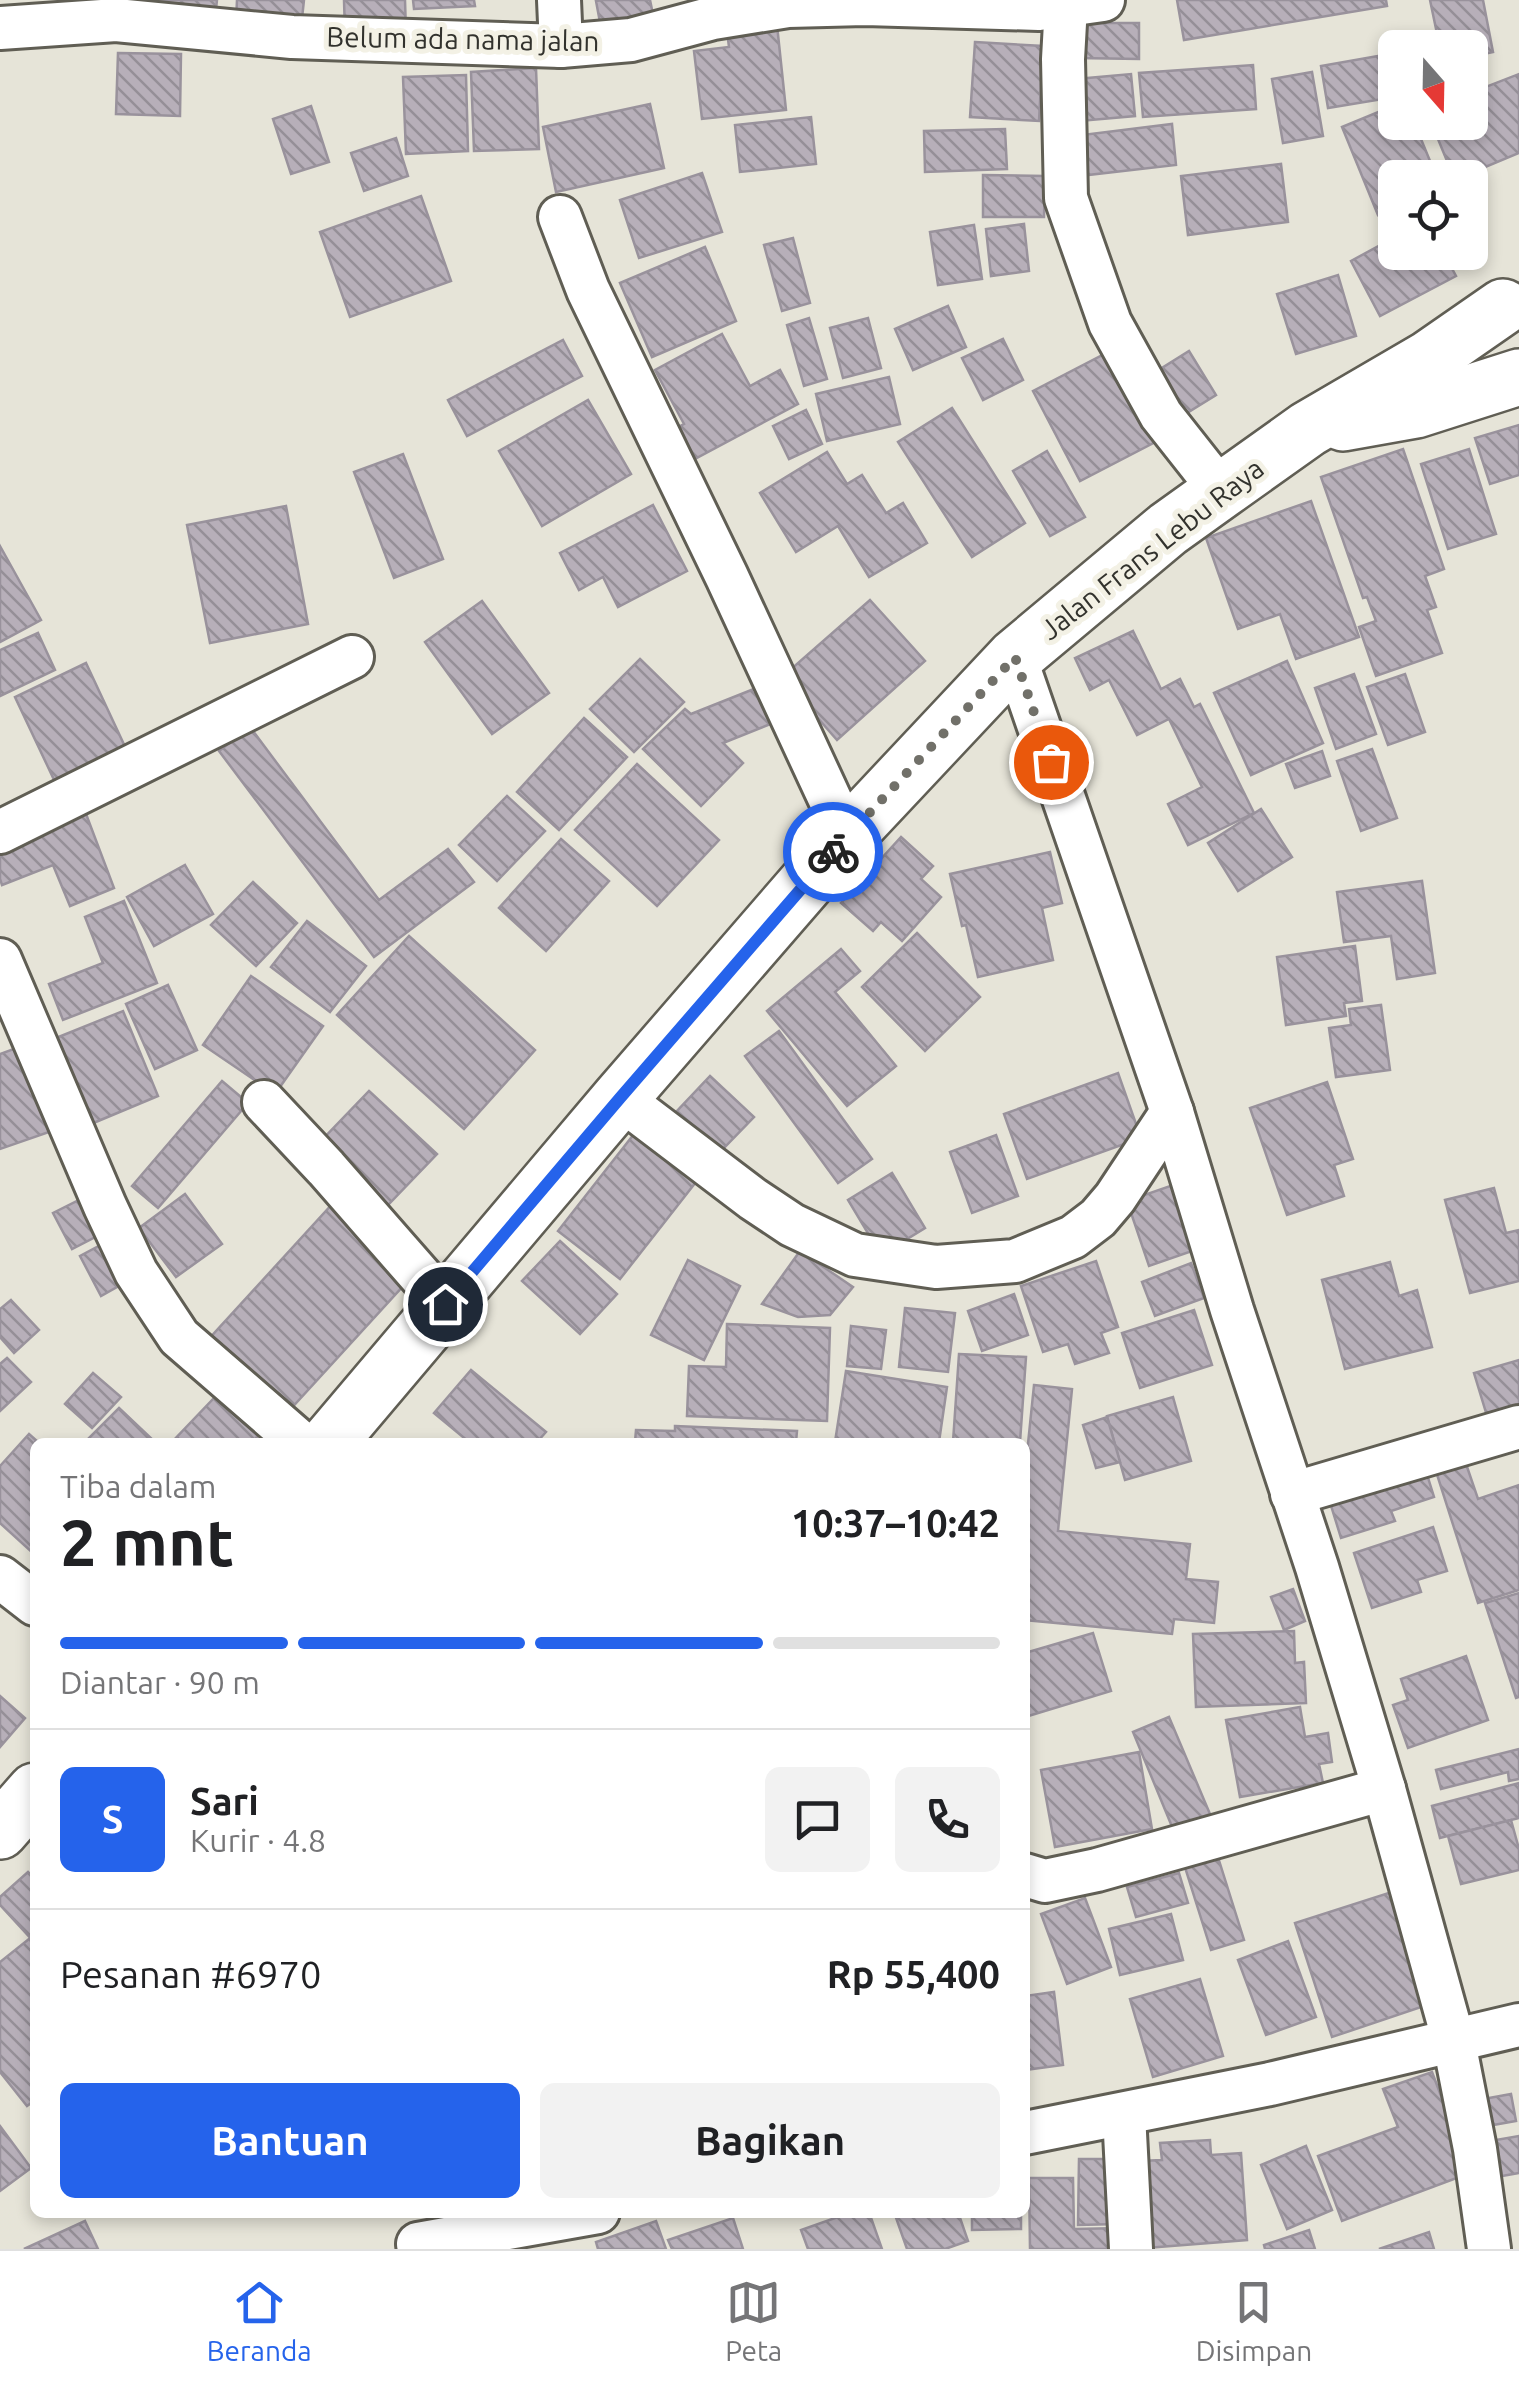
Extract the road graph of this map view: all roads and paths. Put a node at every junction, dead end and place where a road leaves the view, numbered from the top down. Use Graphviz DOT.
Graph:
graph roads {
  1 [pos="559,0"];
  2 [pos="1085,2"];
  3 [pos="218,16"];
  4 [pos="0,28"];
  5 [pos="561,46"];
  6 [pos="560,217"];
  7 [pos="1511,295"];
  8 [pos="1519,364"];
  9 [pos="1519,377"];
  10 [pos="1308,429"];
  11 [pos="1221,491"];
  12 [pos="1015,657"];
  13 [pos="352,658"];
  14 [pos="0,832"];
  15 [pos="847,836"];
  16 [pos="0,960"];
  17 [pos="620,1098"];
  18 [pos="264,1102"];
  19 [pos="1172,1112"];
  20 [pos="445,1304"];
  21 [pos="1519,1427"];
  22 [pos="295,1438"];
  23 [pos="332,1438"];
  24 [pos="1292,1494"];
  25 [pos="0,1577"];
  26 [pos="30,1600"];
  27 [pos="1384,1789"];
  28 [pos="30,1797"];
  29 [pos="0,1830"];
  30 [pos="1030,1876"];
  31 [pos="1519,2025"];
  32 [pos="1454,2042"];
  33 [pos="1124,2114"];
  34 [pos="1030,2132"];
  35 [pos="551,2218"];
  36 [pos="418,2235"];
  37 [pos="1131,2249"];
  38 [pos="1490,2249"];
  1 -- 5 [label="street"];
  2 -- 5 [label="street, Belum ada nama jalan"];
  2 -- 11 [label="street"];
  3 -- 4 [label="street, Belum ada nama jalan"];
  3 -- 5 [label="street, Belum ada nama jalan"];
  6 -- 15 [label="street"];
  7 -- 8 [label="main road"];
  7 -- 10 [label="main road, Jalan Frans Lebu Raya"];
  9 -- 10 [label="main road, Jalan Frans Lebu Raya"];
  10 -- 11 [label="main road, Jalan Frans Lebu Raya"];
  11 -- 12 [label="main road, Jalan Frans Lebu Raya"];
  12 -- 15 [label="main road, Jalan Frans Lebu Raya"];
  12 -- 19 [label="street"];
  13 -- 14 [label="street"];
  15 -- 17 [label="main road, Jalan Frans Lebu Raya"];
  16 -- 22 [label="street"];
  17 -- 19 [label="street"];
  17 -- 20 [label="main road, Jalan Frans Lebu Raya"];
  18 -- 20 [label="street"];
  19 -- 24 [label="street"];
  20 -- 23 [label="main road, Jalan Frans Lebu Raya"];
  21 -- 24 [label="street"];
  24 -- 27 [label="street"];
  25 -- 26 [label="street"];
  27 -- 30 [label="street"];
  27 -- 32 [label="street"];
  28 -- 29 [label="main road"];
  31 -- 32 [label="street"];
  32 -- 33 [label="street"];
  32 -- 38 [label="street"];
  33 -- 34 [label="street"];
  33 -- 37 [label="street"];
  35 -- 36 [label="street"];
}
